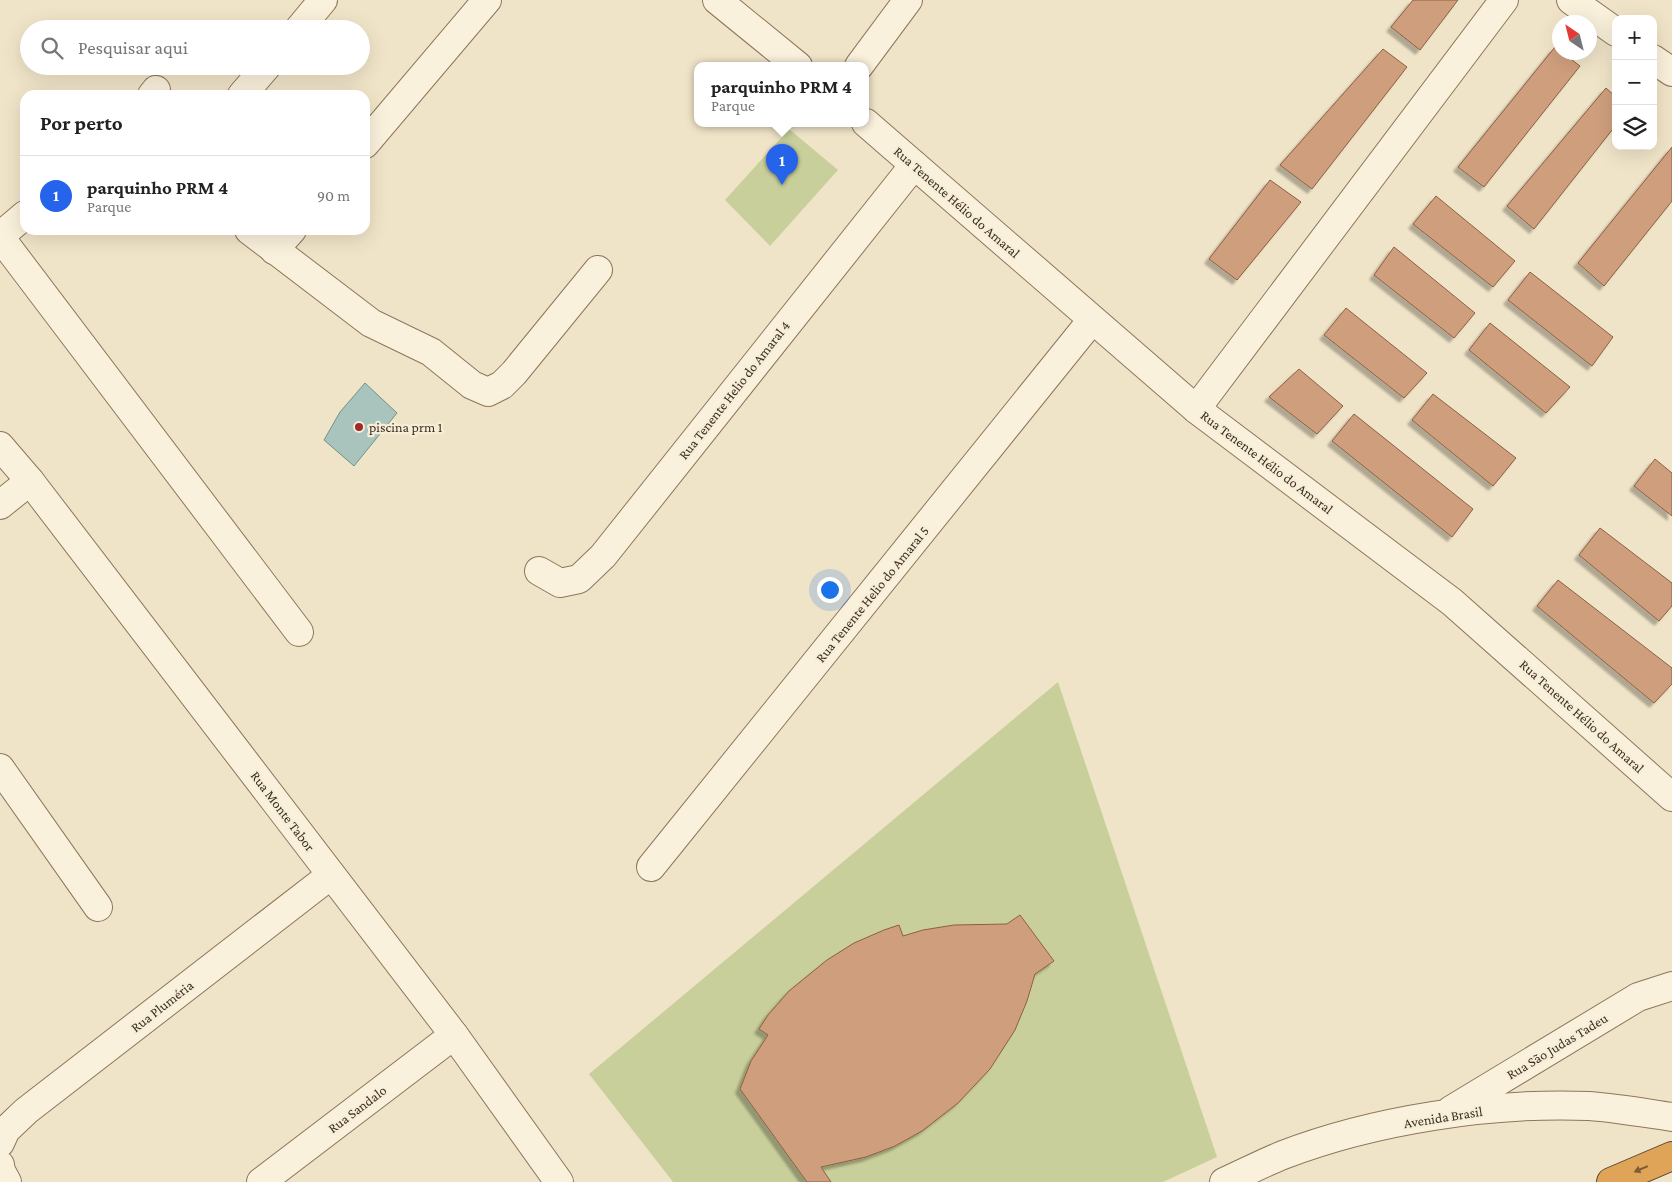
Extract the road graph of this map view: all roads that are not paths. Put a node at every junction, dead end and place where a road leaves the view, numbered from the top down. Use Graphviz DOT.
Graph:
graph roads {
  1 [pos="323,0"];
  2 [pos="718,0"];
  3 [pos="908,0"];
  4 [pos="1504,0"];
  5 [pos="1571,0"];
  6 [pos="476,4"];
  7 [pos="306,20"];
  8 [pos="1612,29"];
  9 [pos="1654,60"];
  10 [pos="793,62"];
  11 [pos="862,62"];
  12 [pos="1672,72"];
  13 [pos="259,75"];
  14 [pos="246,90"];
  15 [pos="869,126"];
  16 [pos="370,138"];
  17 [pos="914,165"];
  18 [pos="20,219"];
  19 [pos="266,235"];
  20 [pos="0,237"];
  21 [pos="283,240"];
  22 [pos="598,270"];
  23 [pos="1092,320"];
  24 [pos="1196,409"];
  25 [pos="0,446"];
  26 [pos="30,481"];
  27 [pos="0,504"];
  28 [pos="539,571"];
  29 [pos="299,632"];
  30 [pos="0,768"];
  31 [pos="1672,797"];
  32 [pos="651,867"];
  33 [pos="331,876"];
  34 [pos="98,907"];
  35 [pos="1672,986"];
  36 [pos="454,1035"];
  37 [pos="1446,1114"];
  38 [pos="1672,1117"];
  39 [pos="0,1143"];
  40 [pos="1672,1156"];
  41 [pos="0,1165"];
  42 [pos="7,1182"];
  43 [pos="261,1182"];
  44 [pos="559,1182"];
  45 [pos="1224,1182"];
  46 [pos="1611,1182"];
  1 -- 7 [label="street"];
  2 -- 10 [label="street"];
  3 -- 11 [label="street"];
  4 -- 24 [label="street"];
  5 -- 8 [label="street"];
  6 -- 16 [label="street"];
  9 -- 12 [label="street"];
  13 -- 14 [label="street"];
  15 -- 17 [label="street, Rua Tenente Hélio do Amaral"];
  17 -- 23 [label="street, Rua Tenente Hélio do Amaral"];
  17 -- 28 [label="street, Rua Tenente Helio do Amaral 4"];
  18 -- 20 [label="street"];
  19 -- 21 [label="street"];
  20 -- 29 [label="street"];
  21 -- 22 [label="street"];
  23 -- 24 [label="street, Rua Tenente Hélio do Amaral"];
  23 -- 32 [label="street, Rua Tenente Helio do Amaral 5"];
  24 -- 31 [label="street, Rua Tenente Hélio do Amaral"];
  25 -- 26 [label="street, Rua Monte Tabor"];
  26 -- 27 [label="street"];
  26 -- 33 [label="street, Rua Monte Tabor"];
  30 -- 34 [label="street"];
  33 -- 36 [label="street, Rua Monte Tabor"];
  33 -- 39 [label="street, Rua Pluméria"];
  35 -- 37 [label="street, Rua São Judas Tadeu"];
  36 -- 43 [label="street, Rua Sandalo"];
  36 -- 44 [label="street, Rua Monte Tabor"];
  37 -- 38 [label="street, Avenida Brasil"];
  37 -- 45 [label="street, Avenida Brasil"];
  40 -- 46 [label="highway, one-way"];
  41 -- 42 [label="street"];
}
